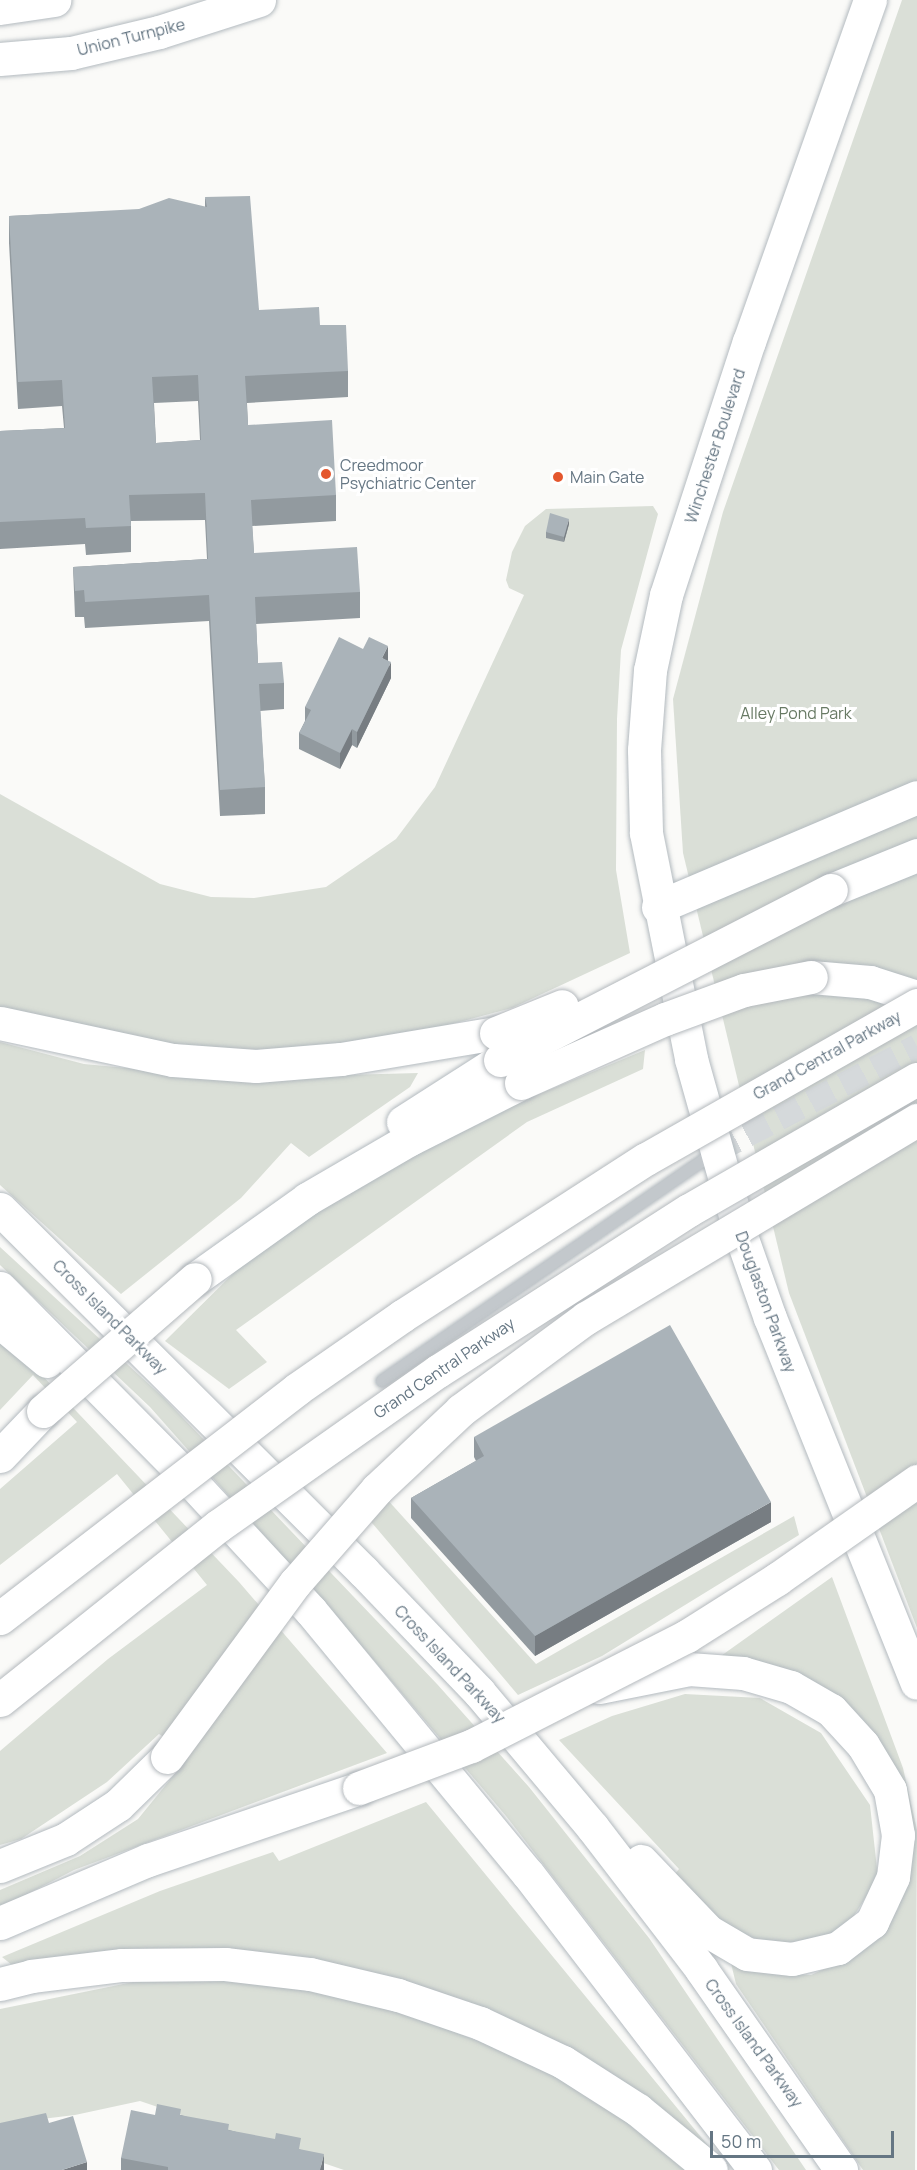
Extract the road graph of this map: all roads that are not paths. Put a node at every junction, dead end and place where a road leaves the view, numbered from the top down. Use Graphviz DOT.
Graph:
graph roads {
  1 [pos="54,0"];
  2 [pos="260,0"];
  3 [pos="870,0"];
  4 [pos="0,8"];
  5 [pos="0,59"];
  6 [pos="917,797"];
  7 [pos="917,855"];
  8 [pos="658,907"];
  9 [pos="917,997"];
  10 [pos="917,1005"];
  11 [pos="0,1023"];
  12 [pos="506,1059"];
  13 [pos="917,1079"];
  14 [pos="917,1120"];
  15 [pos="715,1152"];
  16 [pos="0,1209"];
  17 [pos="0,1288"];
  18 [pos="0,1322"];
  19 [pos="382,1381"];
  20 [pos="43,1412"];
  21 [pos="0,1443"];
  22 [pos="0,1456"];
  23 [pos="186,1476"];
  24 [pos="917,1481"];
  25 [pos="0,1618"];
  26 [pos="917,1683"];
  27 [pos="479,1692"];
  28 [pos="579,1692"];
  29 [pos="0,1700"];
  30 [pos="0,1866"];
  31 [pos="0,1923"];
  32 [pos="0,1984"];
  33 [pos="711,2170"];
  34 [pos="755,2170"];
  35 [pos="841,2170"];
  1 -- 4 [label="main road"];
  2 -- 5 [label="main road, Union Turnpike"];
  3 -- 8 [label="main road, Winchester Boulevard"];
  6 -- 8 [label="main road"];
  7 -- 12 [label="main road, bridge"];
  8 -- 15 [label="main road, Douglaston Parkway"];
  9 -- 12 [label="main road, bridge"];
  10 -- 25 [label="main road, Grand Central Parkway, bridge"];
  11 -- 12 [label="main road"];
  12 -- 20 [label="main road, bridge"];
  13 -- 29 [label="main road, Grand Central Parkway, bridge"];
  14 -- 30 [label="main road, bridge"];
  15 -- 19 [label="lane"];
  15 -- 26 [label="main road, Douglaston Parkway"];
  16 -- 27 [label="main road, Cross Island Parkway"];
  17 -- 23 [label="main road"];
  18 -- 23 [label="main road"];
  20 -- 21 [label="main road"];
  20 -- 22 [label="main road"];
  23 -- 34 [label="main road"];
  24 -- 28 [label="main road, bridge"];
  27 -- 28 [label="main road"];
  27 -- 35 [label="main road, Cross Island Parkway"];
  28 -- 31 [label="main road, bridge"];
  32 -- 33 [label="main road"];
}
